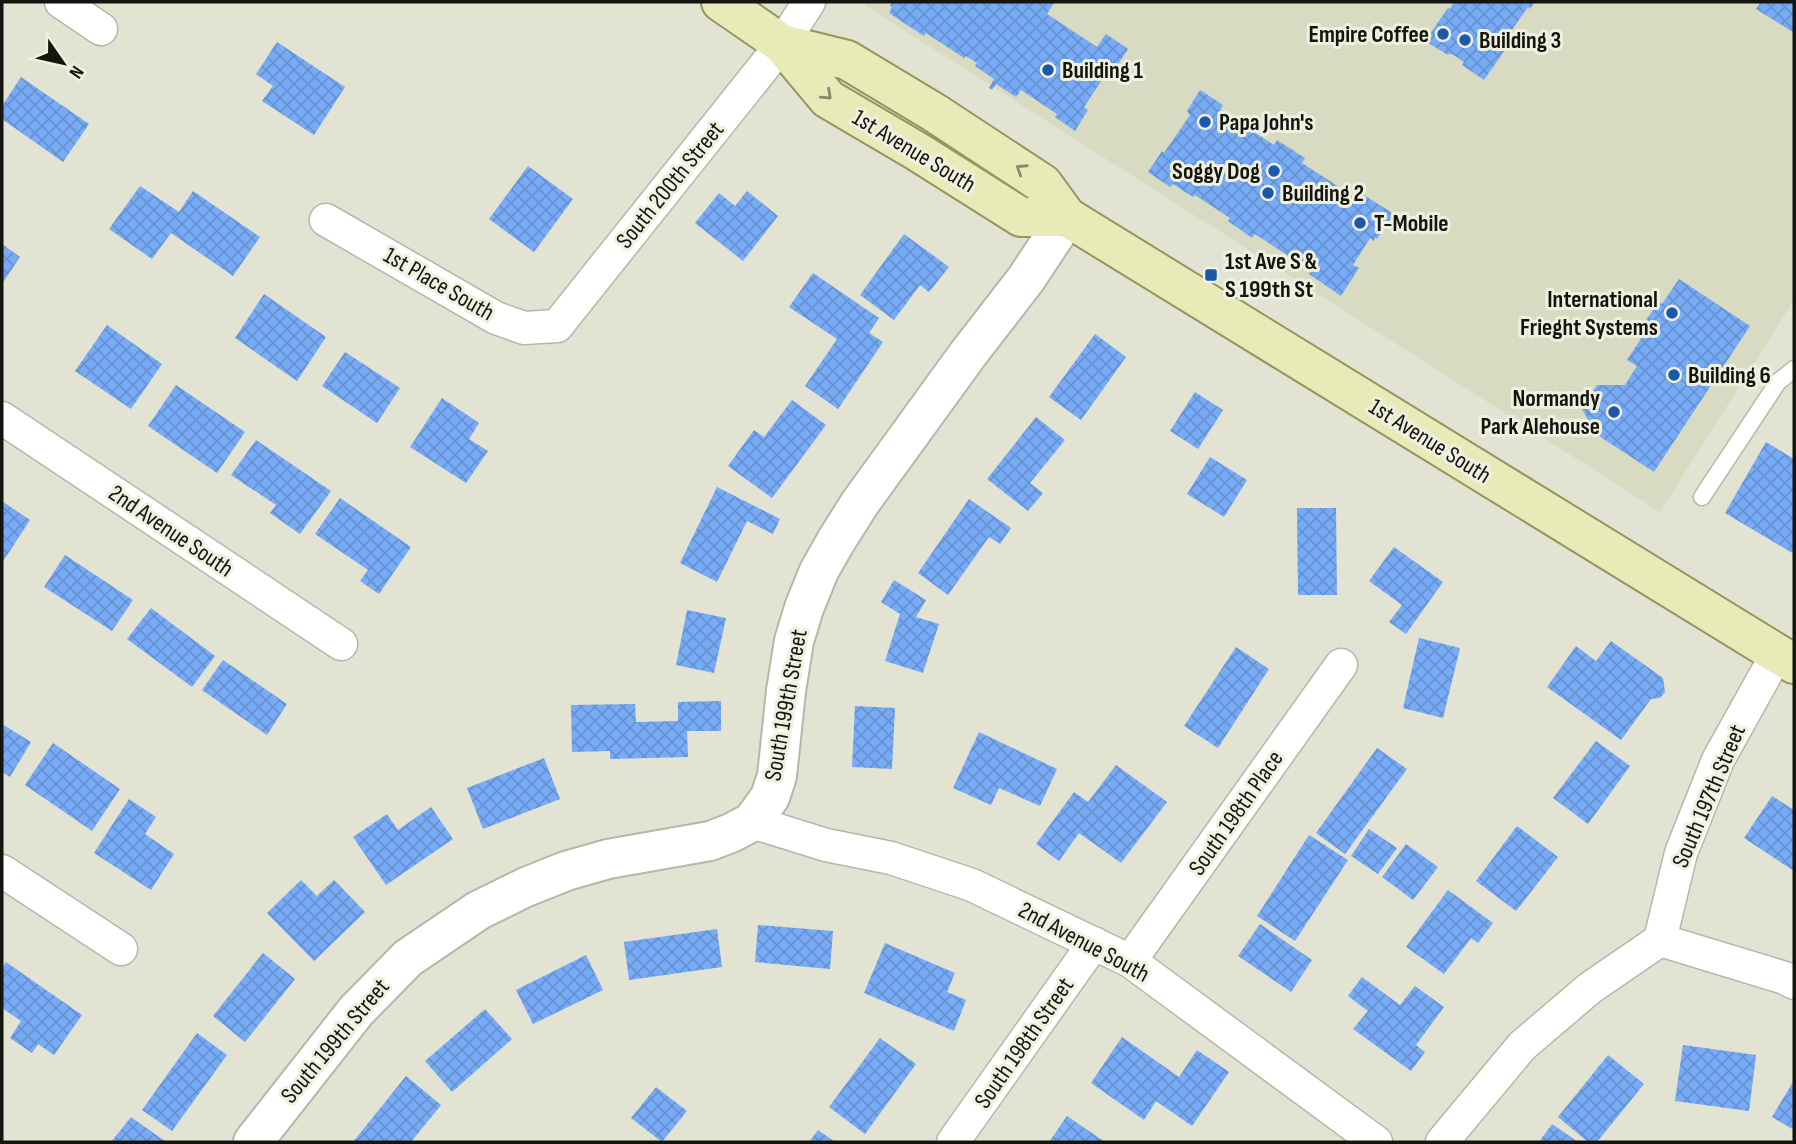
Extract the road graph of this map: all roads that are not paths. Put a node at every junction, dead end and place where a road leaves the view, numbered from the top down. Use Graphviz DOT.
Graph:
graph roads {
  1 [pos="61,2"];
  2 [pos="721,2"];
  3 [pos="808,2"];
  4 [pos="101,29"];
  5 [pos="782,44"];
  6 [pos="1067,218"];
  7 [pos="326,220"];
  8 [pos="557,326"];
  9 [pos="1794,369"];
  10 [pos="2,418"];
  11 [pos="1702,496"];
  12 [pos="341,644"];
  13 [pos="1786,659"];
  14 [pos="1341,665"];
  15 [pos="752,822"];
  16 [pos="2,871"];
  17 [pos="1660,940"];
  18 [pos="1094,943"];
  19 [pos="121,949"];
  20 [pos="1130,961"];
  21 [pos="1794,982"];
  22 [pos="253,1142"];
  23 [pos="953,1142"];
  24 [pos="1376,1142"];
  25 [pos="1442,1142"];
  1 -- 4 [label="street"];
  2 -- 5 [label="main road, 1st Avenue South"];
  3 -- 5 [label="street, South 200th Street"];
  5 -- 6 [label="main road, 1st Avenue South"];
  5 -- 8 [label="street, South 200th Street"];
  6 -- 13 [label="main road, 1st Avenue South"];
  6 -- 15 [label="street, South 199th Street"];
  7 -- 8 [label="street, 1st Place South"];
  9 -- 11 [label="lane"];
  10 -- 12 [label="street, 2nd Avenue South"];
  13 -- 17 [label="street, South 197th Street"];
  14 -- 20 [label="street, South 198th Place"];
  15 -- 18 [label="street, 2nd Avenue South"];
  15 -- 22 [label="street, South 199th Street"];
  16 -- 19 [label="street"];
  17 -- 21 [label="street"];
  17 -- 25 [label="street"];
  18 -- 20 [label="street, 2nd Avenue South"];
  18 -- 23 [label="street, South 198th Street"];
  20 -- 24 [label="street, 2nd Avenue South"];
}
